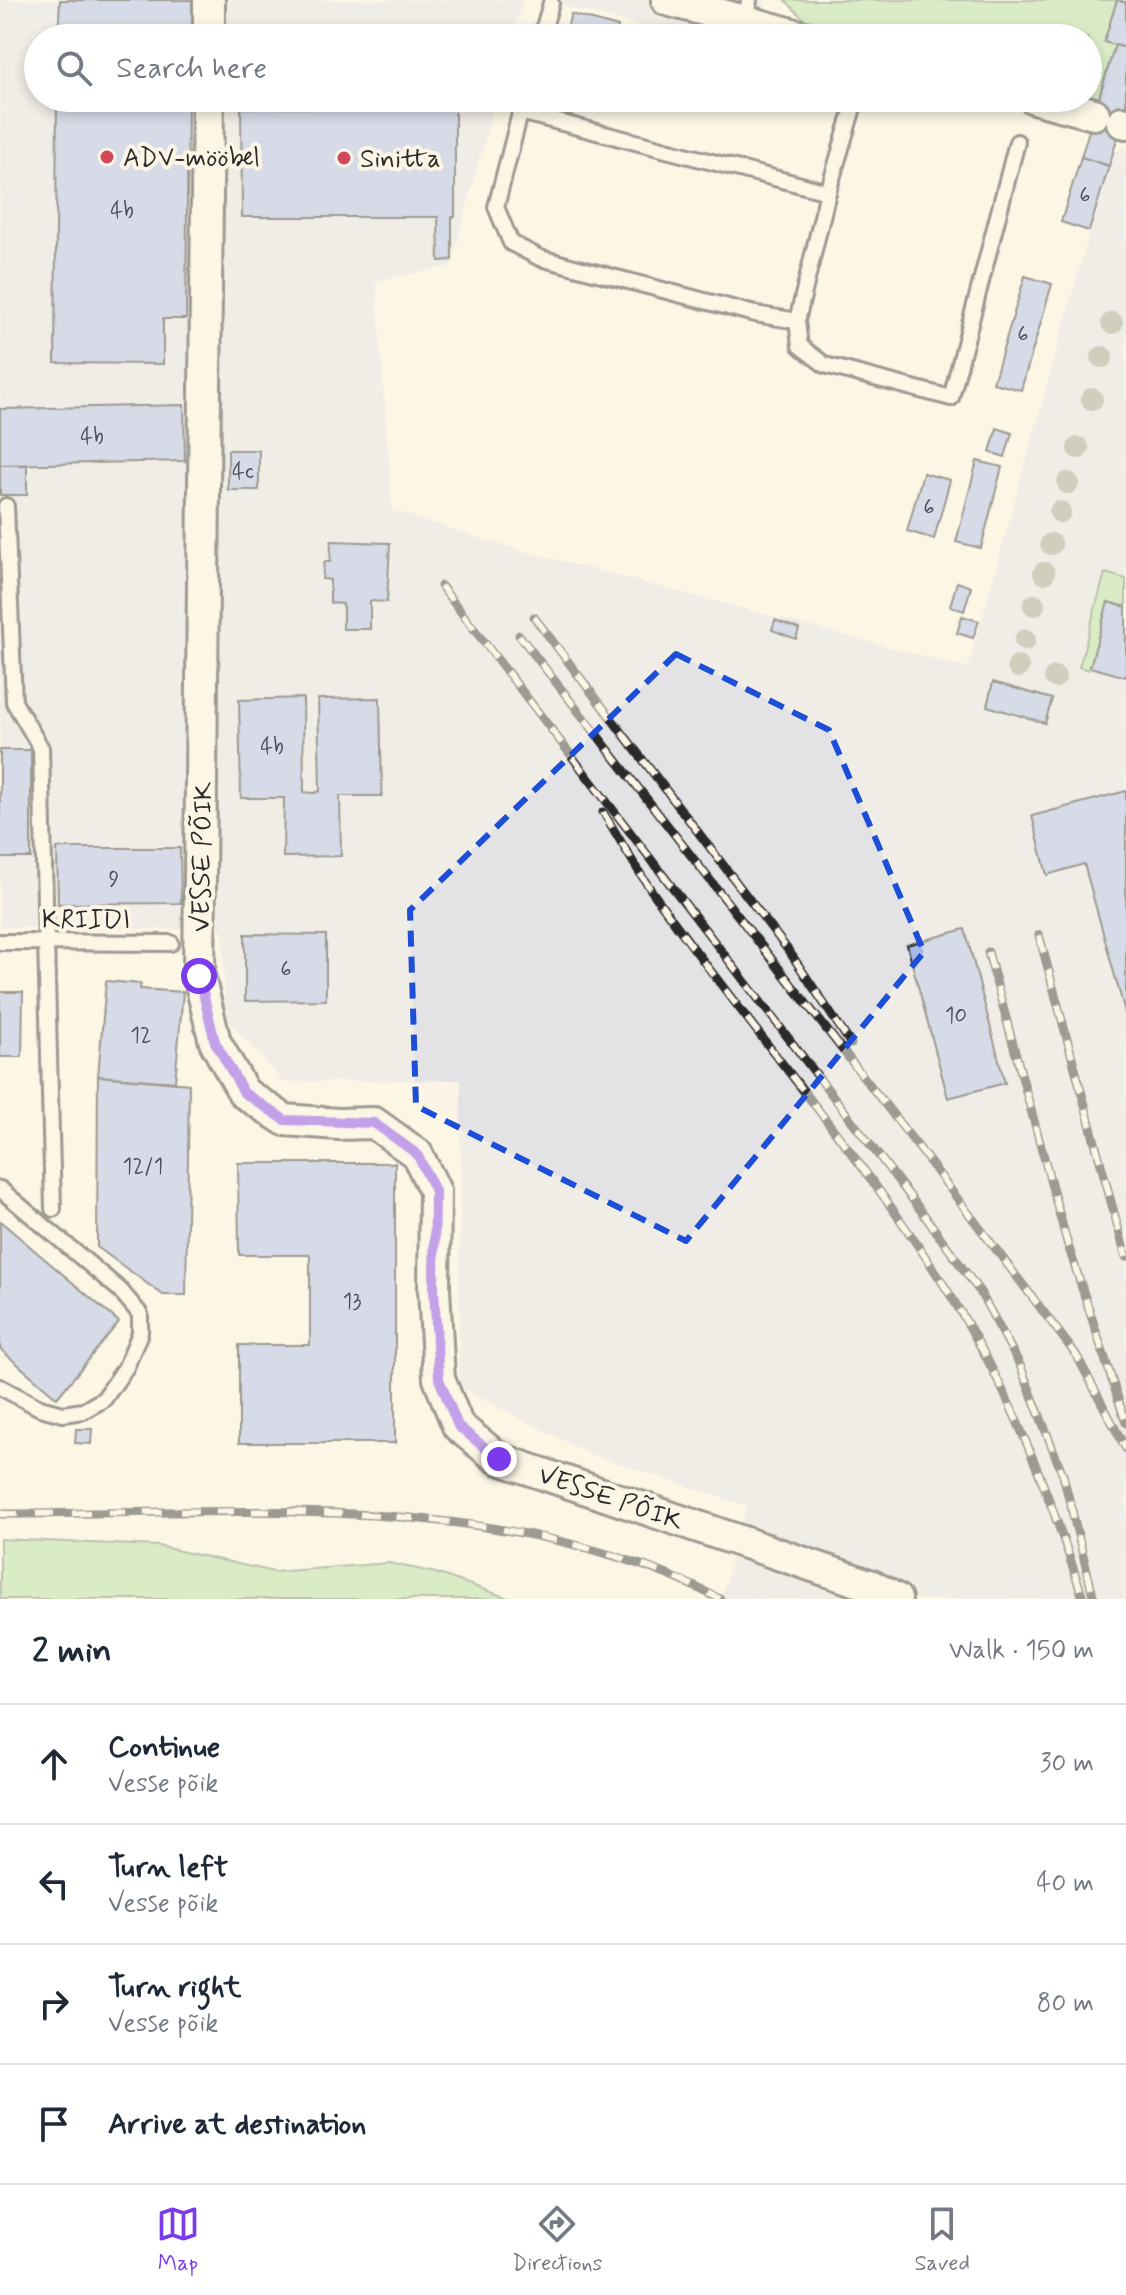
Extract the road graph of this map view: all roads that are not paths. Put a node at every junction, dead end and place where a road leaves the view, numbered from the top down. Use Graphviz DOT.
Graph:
graph roads {
  1 [pos="209,0"];
  2 [pos="667,0"];
  3 [pos="551,3"];
  4 [pos="748,11"];
  5 [pos="209,24"];
  6 [pos="545,24"];
  7 [pos="776,24"];
  8 [pos="208,112"];
  9 [pos="520,112"];
  10 [pos="547,112"];
  11 [pos="852,112"];
  12 [pos="1085,112"];
  13 [pos="1114,120"];
  14 [pos="1017,142"];
  15 [pos="828,192"];
  16 [pos="797,321"];
  17 [pos="6,506"];
  18 [pos="0,942"];
  19 [pos="46,942"];
  20 [pos="171,943"];
  21 [pos="0,1189"];
  22 [pos="53,1209"];
  23 [pos="0,1387"];
  24 [pos="896,1599"];
  1 -- 5 [label="street"];
  2 -- 4 [label="street"];
  3 -- 6 [label="lane"];
  4 -- 7 [label="street"];
  8 -- 24 [label="street, VESSE PÕIK"];
  9 -- 16 [label="lane"];
  10 -- 15 [label="lane"];
  11 -- 15 [label="lane"];
  12 -- 13 [label="street"];
  14 -- 16 [label="lane"];
  15 -- 16 [label="lane"];
  17 -- 19 [label="lane"];
  18 -- 19 [label="lane, KRIIDI"];
  19 -- 20 [label="lane, KRIIDI"];
  19 -- 22 [label="lane"];
  21 -- 23 [label="lane"];
}
